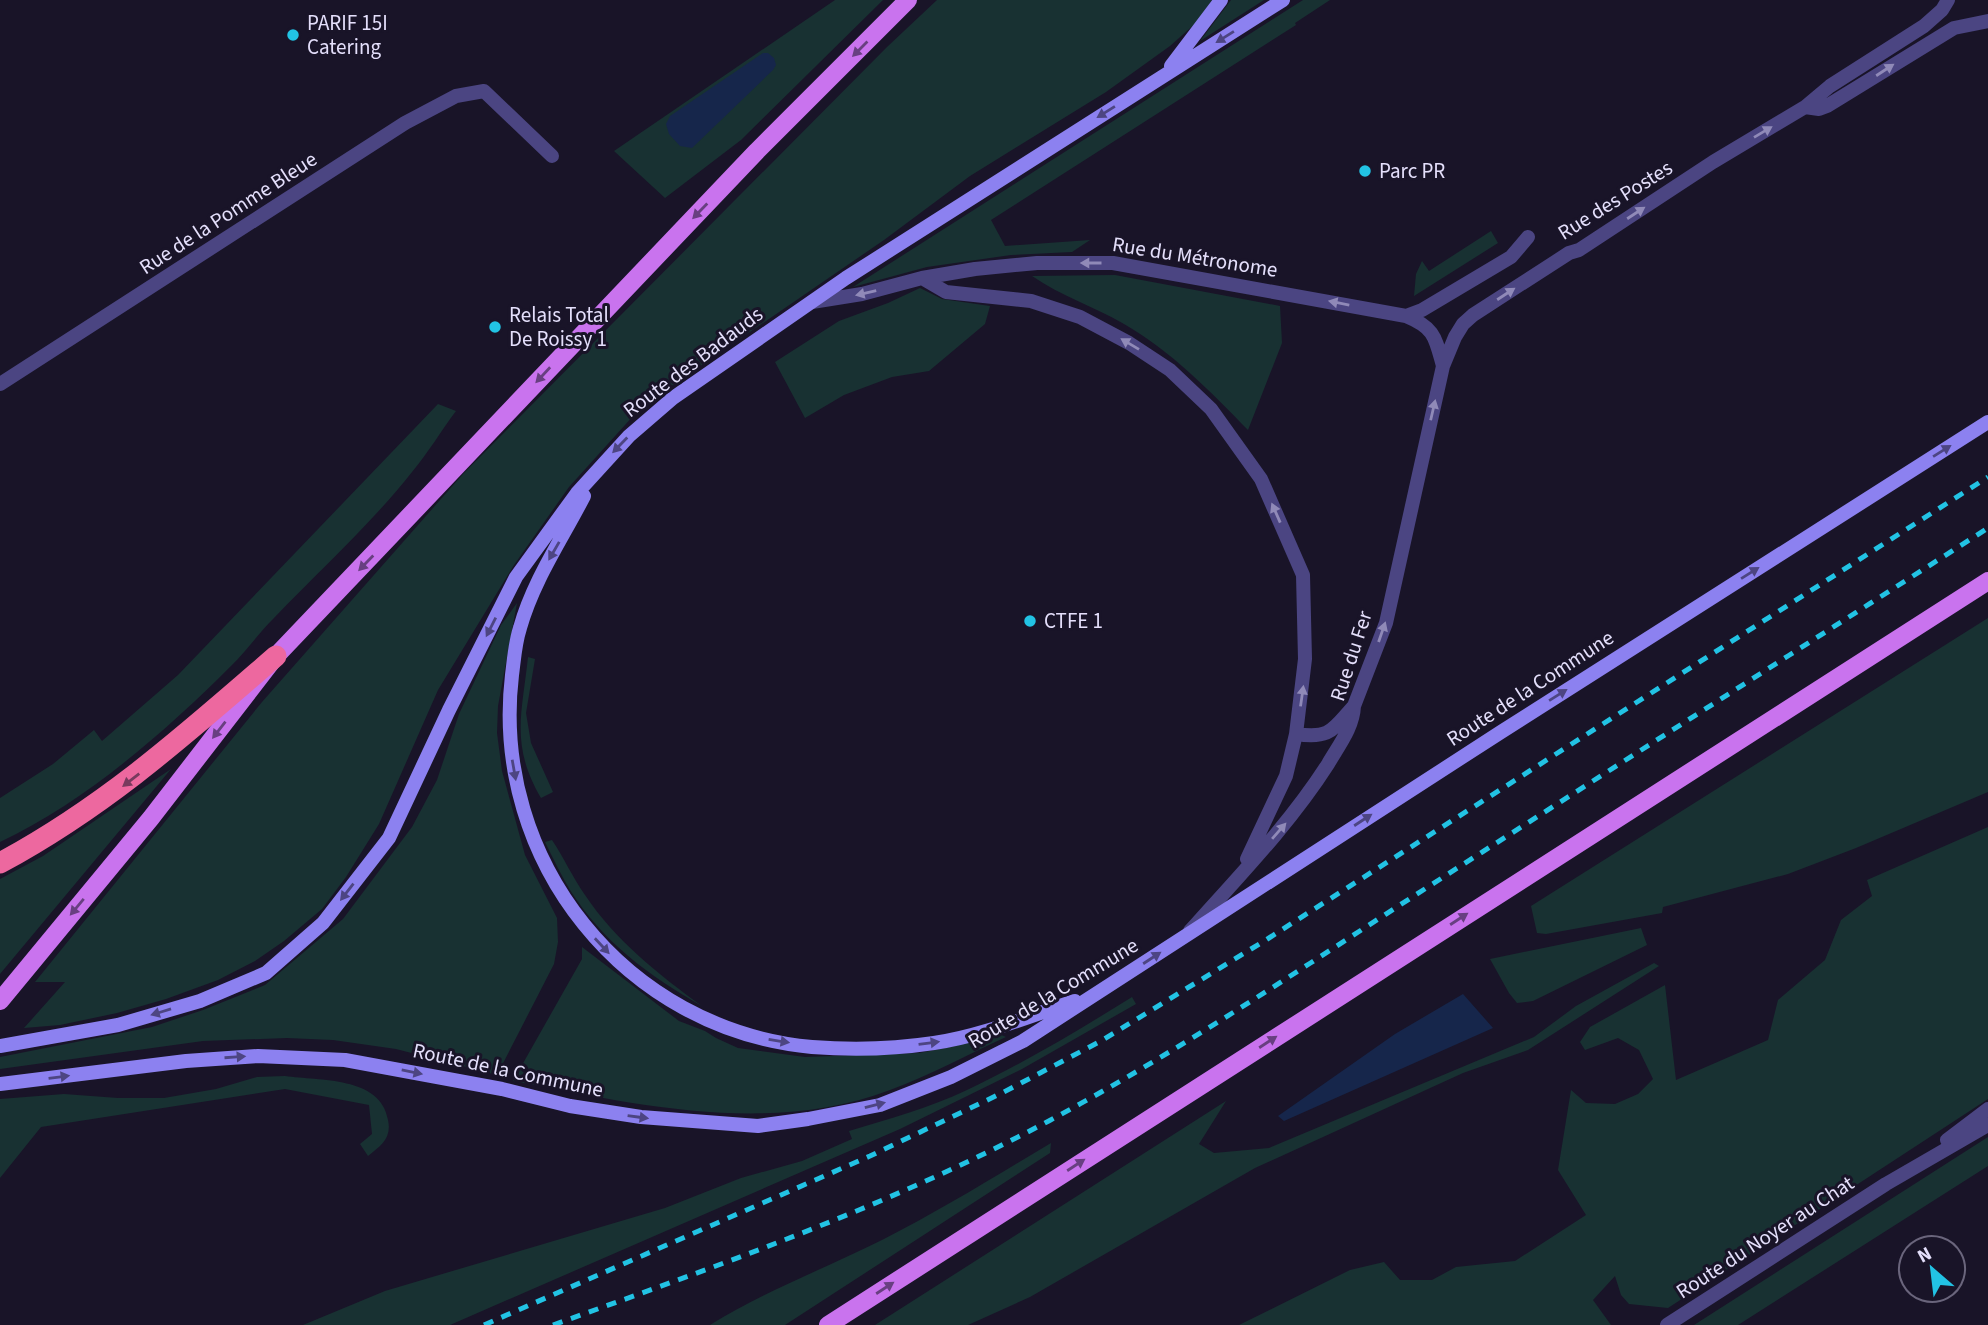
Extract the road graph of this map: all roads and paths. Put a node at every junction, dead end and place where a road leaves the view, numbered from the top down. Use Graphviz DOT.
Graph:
graph roads {
  1 [pos="908,0"];
  2 [pos="1221,0"];
  3 [pos="1283,0"];
  4 [pos="1948,0"];
  5 [pos="1988,21"];
  6 [pos="1164,76"];
  7 [pos="1805,107"];
  8 [pos="552,156"];
  9 [pos="1528,237"];
  10 [pos="922,278"];
  11 [pos="812,302"];
  12 [pos="1406,316"];
  13 [pos="1455,337"];
  14 [pos="1443,366"];
  15 [pos="0,384"];
  16 [pos="1988,422"];
  17 [pos="597,470"];
  18 [pos="1988,582"];
  19 [pos="276,656"];
  20 [pos="1354,706"];
  21 [pos="1296,734"];
  22 [pos="0,863"];
  23 [pos="1240,875"];
  24 [pos="1184,937"];
  25 [pos="1094,995"];
  26 [pos="0,1000"];
  27 [pos="0,1046"];
  28 [pos="0,1084"];
  29 [pos="1988,1110"];
  30 [pos="1988,1125"];
  31 [pos="1886,1184"];
  32 [pos="828,1325"];
  33 [pos="1667,1325"];
  1 -- 19 [label="main road, one-way"];
  2 -- 6 [label="main road"];
  3 -- 6 [label="main road, Route des Badauds, one-way"];
  4 -- 7 [label="street, Rue des Postes"];
  7 -- 5 [label="street, Rue des Postes, one-way"];
  6 -- 11 [label="main road, Route des Badauds, one-way"];
  13 -- 7 [label="street, Rue des Postes, one-way"];
  8 -- 15 [label="street, Rue de la Pomme Bleue"];
  9 -- 12 [label="street"];
  10 -- 11 [label="street, Rue du Métronome, one-way"];
  12 -- 10 [label="street, Rue du Métronome, one-way"];
  21 -- 10 [label="street, one-way"];
  11 -- 17 [label="main road, Route des Badauds, one-way"];
  12 -- 14 [label="street, Rue du Métronome"];
  13 -- 14 [label="street, Rue du Fer"];
  20 -- 14 [label="street, Rue du Fer, one-way"];
  24 -- 16 [label="main road, Route de la Commune, one-way"];
  17 -- 25 [label="main road, one-way"];
  17 -- 27 [label="main road, Route des Badauds, one-way"];
  32 -- 18 [label="main road, one-way"];
  19 -- 22 [label="highway, one-way"];
  19 -- 26 [label="main road, one-way"];
  20 -- 21 [label="street"];
  23 -- 20 [label="street, Rue du Fer, one-way"];
  21 -- 23 [label="street"];
  23 -- 24 [label="street, Rue du Fer"];
  25 -- 24 [label="main road, Route de la Commune, one-way"];
  28 -- 25 [label="main road, Route de la Commune, one-way"];
  29 -- 31 [label="street, Route du Noyer au Chat"];
  30 -- 31 [label="street, Route du Noyer au Chat"];
  31 -- 33 [label="street, Route du Noyer au Chat"];
}
